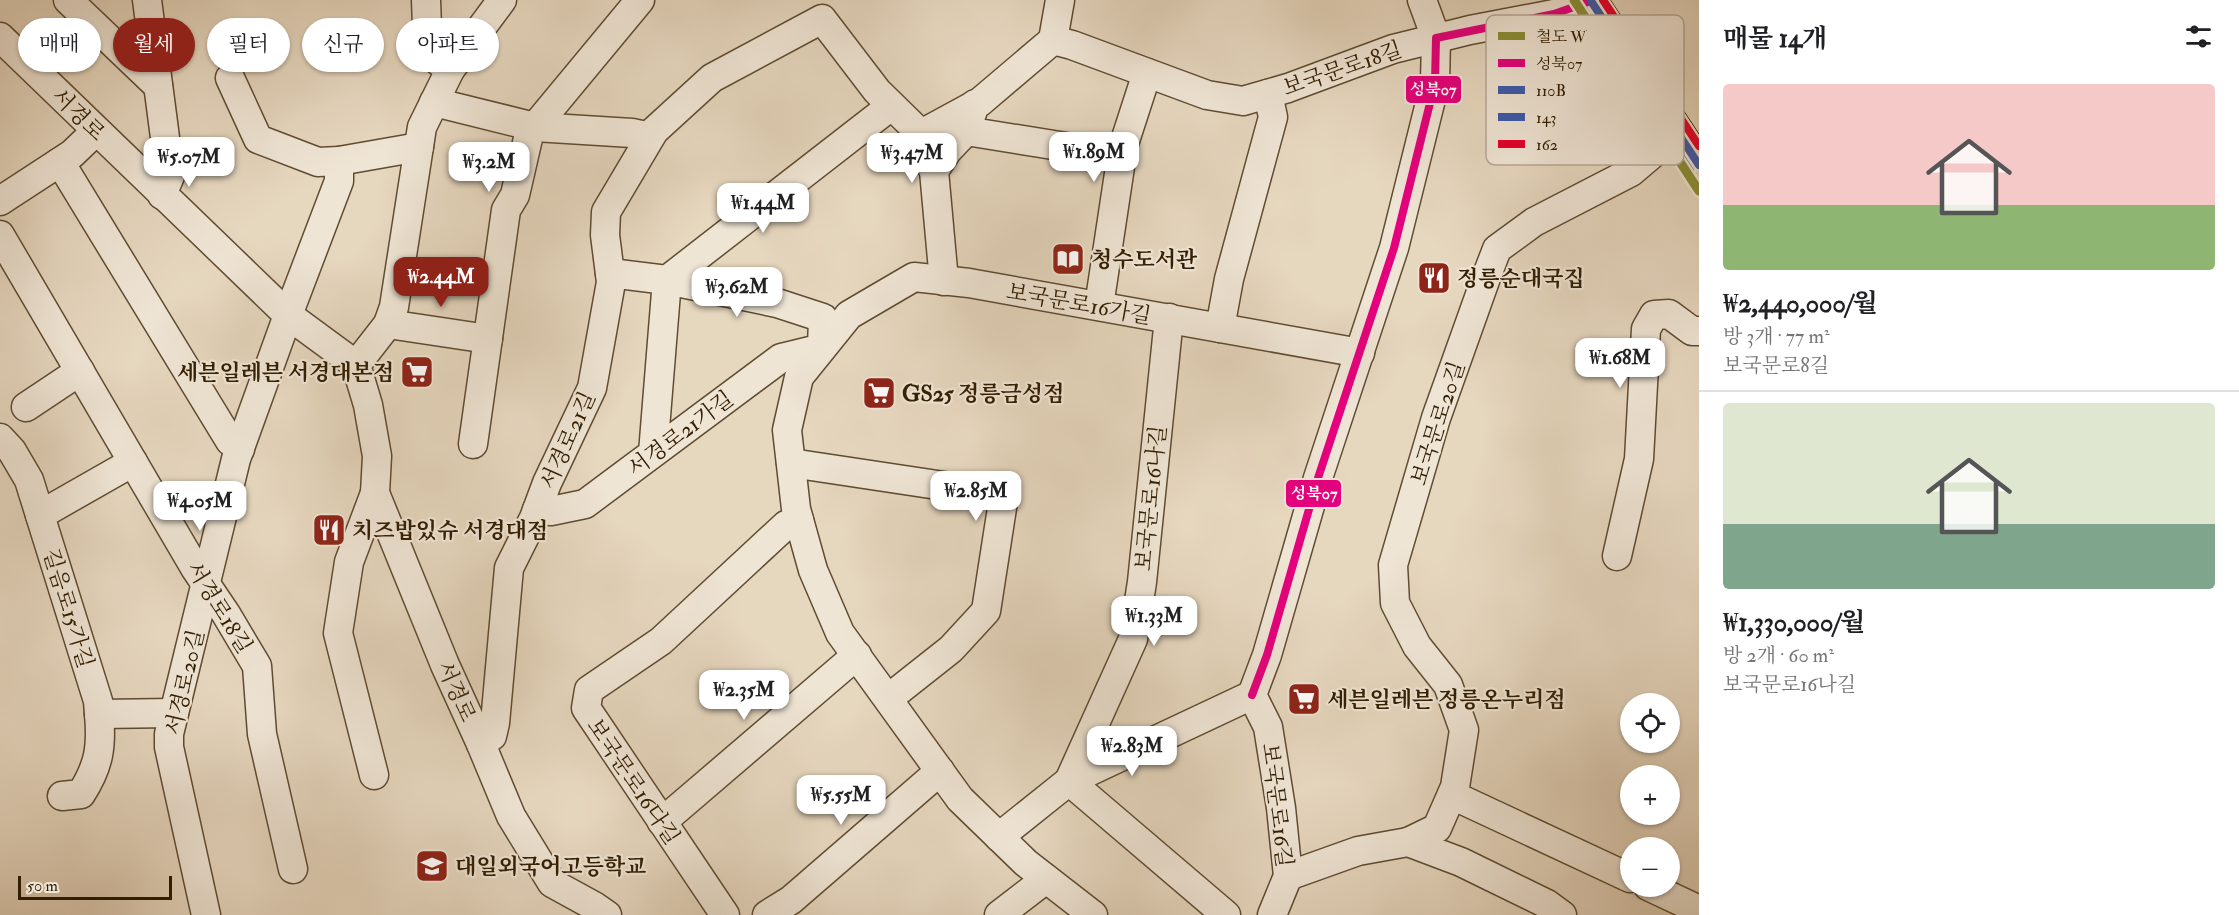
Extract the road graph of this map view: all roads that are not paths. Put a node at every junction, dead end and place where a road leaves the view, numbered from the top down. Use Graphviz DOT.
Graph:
graph roads {
  1 [pos="68,0"];
  2 [pos="147,0"];
  3 [pos="426,0"];
  4 [pos="502,0"];
  5 [pos="640,0"];
  6 [pos="1060,0"];
  7 [pos="1422,0"];
  8 [pos="1592,0"];
  9 [pos="1549,15"];
  10 [pos="1602,15"];
  11 [pos="427,18"];
  12 [pos="489,18"];
  13 [pos="1486,27"];
  14 [pos="0,37"];
  15 [pos="1436,39"];
  16 [pos="1053,40"];
  17 [pos="449,72"];
  18 [pos="1147,73"];
  19 [pos="230,78"];
  20 [pos="158,86"];
  21 [pos="1268,94"];
  22 [pos="434,102"];
  23 [pos="975,104"];
  24 [pos="891,106"];
  25 [pos="536,127"];
  26 [pos="96,131"];
  27 [pos="966,131"];
  28 [pos="921,134"];
  29 [pos="650,137"];
  30 [pos="1684,143"];
  31 [pos="419,147"];
  32 [pos="1122,156"];
  33 [pos="339,161"];
  34 [pos="60,162"];
  35 [pos="1639,165"];
  36 [pos="1699,165"];
  37 [pos="934,171"];
  38 [pos="162,195"];
  39 [pos="0,201"];
  40 [pos="0,235"];
  41 [pos="610,273"];
  42 [pos="667,280"];
  43 [pos="944,280"];
  44 [pos="1099,306"];
  45 [pos="288,315"];
  46 [pos="1169,318"];
  47 [pos="388,324"];
  48 [pos="1220,328"];
  49 [pos="1699,331"];
  50 [pos="488,339"];
  51 [pos="822,348"];
  52 [pos="1360,353"];
  53 [pos="356,365"];
  54 [pos="80,371"];
  55 [pos="26,408"];
  56 [pos="0,438"];
  57 [pos="473,444"];
  58 [pos="240,449"];
  59 [pos="653,453"];
  60 [pos="133,462"];
  61 [pos="791,463"];
  62 [pos="375,493"];
  63 [pos="537,510"];
  64 [pos="40,515"];
  65 [pos="799,520"];
  66 [pos="1617,556"];
  67 [pos="206,586"];
  68 [pos="857,655"];
  69 [pos="1252,695"];
  70 [pos="889,698"];
  71 [pos="174,713"];
  72 [pos="99,714"];
  73 [pos="481,744"];
  74 [pos="940,771"];
  75 [pos="374,775"];
  76 [pos="1069,781"];
  77 [pos="1452,795"];
  78 [pos="62,796"];
  79 [pos="662,822"];
  80 [pos="999,837"];
  81 [pos="1408,842"];
  82 [pos="293,869"];
  83 [pos="1620,873"];
  84 [pos="1288,876"];
  85 [pos="1046,879"];
  86 [pos="552,883"];
  87 [pos="1671,897"];
  88 [pos="1699,910"];
  89 [pos="1006,913"];
  90 [pos="206,915"];
  91 [pos="576,915"];
  92 [pos="607,915"];
  93 [pos="725,915"];
  94 [pos="766,915"];
  95 [pos="1094,915"];
  96 [pos="1226,915"];
  97 [pos="1272,915"];
  98 [pos="1562,915"];
  1 -- 20 [label="street"];
  2 -- 20 [label="street"];
  3 -- 11 [label="street"];
  4 -- 12 [label="street"];
  5 -- 25 [label="street"];
  6 -- 16 [label="street"];
  7 -- 15 [label="street"];
  8 -- 9 [label="street, 보국문로18길"];
  8 -- 10 [label="main road"];
  13 -- 15 [label="street, 보국문로18길"];
  14 -- 26 [label="street, 서경로"];
  15 -- 21 [label="street, 보국문로18길"];
  15 -- 52 [label="street"];
  16 -- 18 [label="street, 보국문로18길"];
  16 -- 23 [label="street"];
  17 -- 22 [label="street"];
  18 -- 21 [label="street, 보국문로18길"];
  18 -- 32 [label="street"];
  19 -- 33 [label="street"];
  20 -- 38 [label="street"];
  21 -- 48 [label="street, 보국문로18길"];
  22 -- 25 [label="street"];
  22 -- 31 [label="street"];
  23 -- 27 [label="street"];
  23 -- 28 [label="street"];
  24 -- 28 [label="street, 서경로21길"];
  24 -- 29 [label="street, 서경로21길"];
  24 -- 42 [label="street"];
  25 -- 29 [label="street"];
  25 -- 50 [label="street"];
  26 -- 34 [label="street"];
  26 -- 38 [label="street, 서경로"];
  27 -- 32 [label="street"];
  27 -- 37 [label="street"];
  28 -- 37 [label="street"];
  29 -- 41 [label="street, 서경로21길"];
  30 -- 36 [label="main road"];
  31 -- 33 [label="street"];
  31 -- 47 [label="street"];
  32 -- 44 [label="street"];
  33 -- 45 [label="street"];
  34 -- 39 [label="street"];
  34 -- 58 [label="street"];
  35 -- 77 [label="street, 보국문로20길"];
  37 -- 43 [label="street"];
  38 -- 45 [label="street, 서경로"];
  40 -- 54 [label="street, 서경로18길"];
  41 -- 42 [label="street"];
  41 -- 63 [label="street, 서경로21길"];
  42 -- 51 [label="street"];
  42 -- 59 [label="street"];
  43 -- 44 [label="street, 보국문로16가길"];
  43 -- 51 [label="street, 보국문로16가길"];
  44 -- 46 [label="street, 보국문로16가길"];
  45 -- 53 [label="street, 서경로"];
  45 -- 58 [label="street, 서경로20길"];
  46 -- 48 [label="street, 보국문로16가길"];
  46 -- 76 [label="street, 보국문로16나길"];
  47 -- 50 [label="street"];
  47 -- 53 [label="street"];
  48 -- 52 [label="street, 보국문로16가길"];
  49 -- 66 [label="street"];
  50 -- 57 [label="street"];
  51 -- 59 [label="street, 서경로21가길"];
  51 -- 61 [label="street, 보국문로16가길"];
  52 -- 69 [label="street"];
  53 -- 62 [label="street, 서경로"];
  54 -- 55 [label="street"];
  54 -- 60 [label="street, 서경로18길"];
  56 -- 64 [label="street, 길음로15가길"];
  58 -- 67 [label="street, 서경로20길"];
  59 -- 63 [label="street, 서경로21가길"];
  60 -- 64 [label="street"];
  60 -- 67 [label="street, 서경로18길"];
  61 -- 65 [label="street, 보국문로16가길"];
  61 -- 70 [label="street"];
  62 -- 73 [label="street, 서경로"];
  62 -- 75 [label="street, 서경로"];
  63 -- 73 [label="street, 서경로21길"];
  64 -- 72 [label="street, 길음로15가길"];
  65 -- 68 [label="street, 보국문로16가길"];
  65 -- 79 [label="street, 보국문로16다길"];
  67 -- 71 [label="street, 서경로20길"];
  67 -- 82 [label="street, 서경로18길"];
  68 -- 70 [label="street, 보국문로16가길"];
  68 -- 79 [label="street"];
  69 -- 76 [label="street"];
  69 -- 84 [label="street, 보국문로16길"];
  70 -- 74 [label="street, 보국문로16가길"];
  71 -- 72 [label="street"];
  71 -- 90 [label="street, 서경로20길"];
  72 -- 78 [label="street, 길음로15가길"];
  73 -- 86 [label="street, 서경로"];
  74 -- 80 [label="street, 보국문로16가길"];
  74 -- 94 [label="street"];
  76 -- 80 [label="street"];
  76 -- 96 [label="street"];
  77 -- 81 [label="street, 보국문로20길"];
  77 -- 83 [label="street"];
  79 -- 93 [label="street, 보국문로16다길"];
  80 -- 85 [label="street, 보국문로16가길"];
  81 -- 84 [label="street, 보국문로20길"];
  81 -- 98 [label="street"];
  84 -- 97 [label="street, 보국문로16길"];
  85 -- 89 [label="street"];
  85 -- 95 [label="street, 보국문로16가길"];
  86 -- 91 [label="street, 서경로"];
  86 -- 92 [label="street, 서경로"];
  87 -- 88 [label="street"];
}
